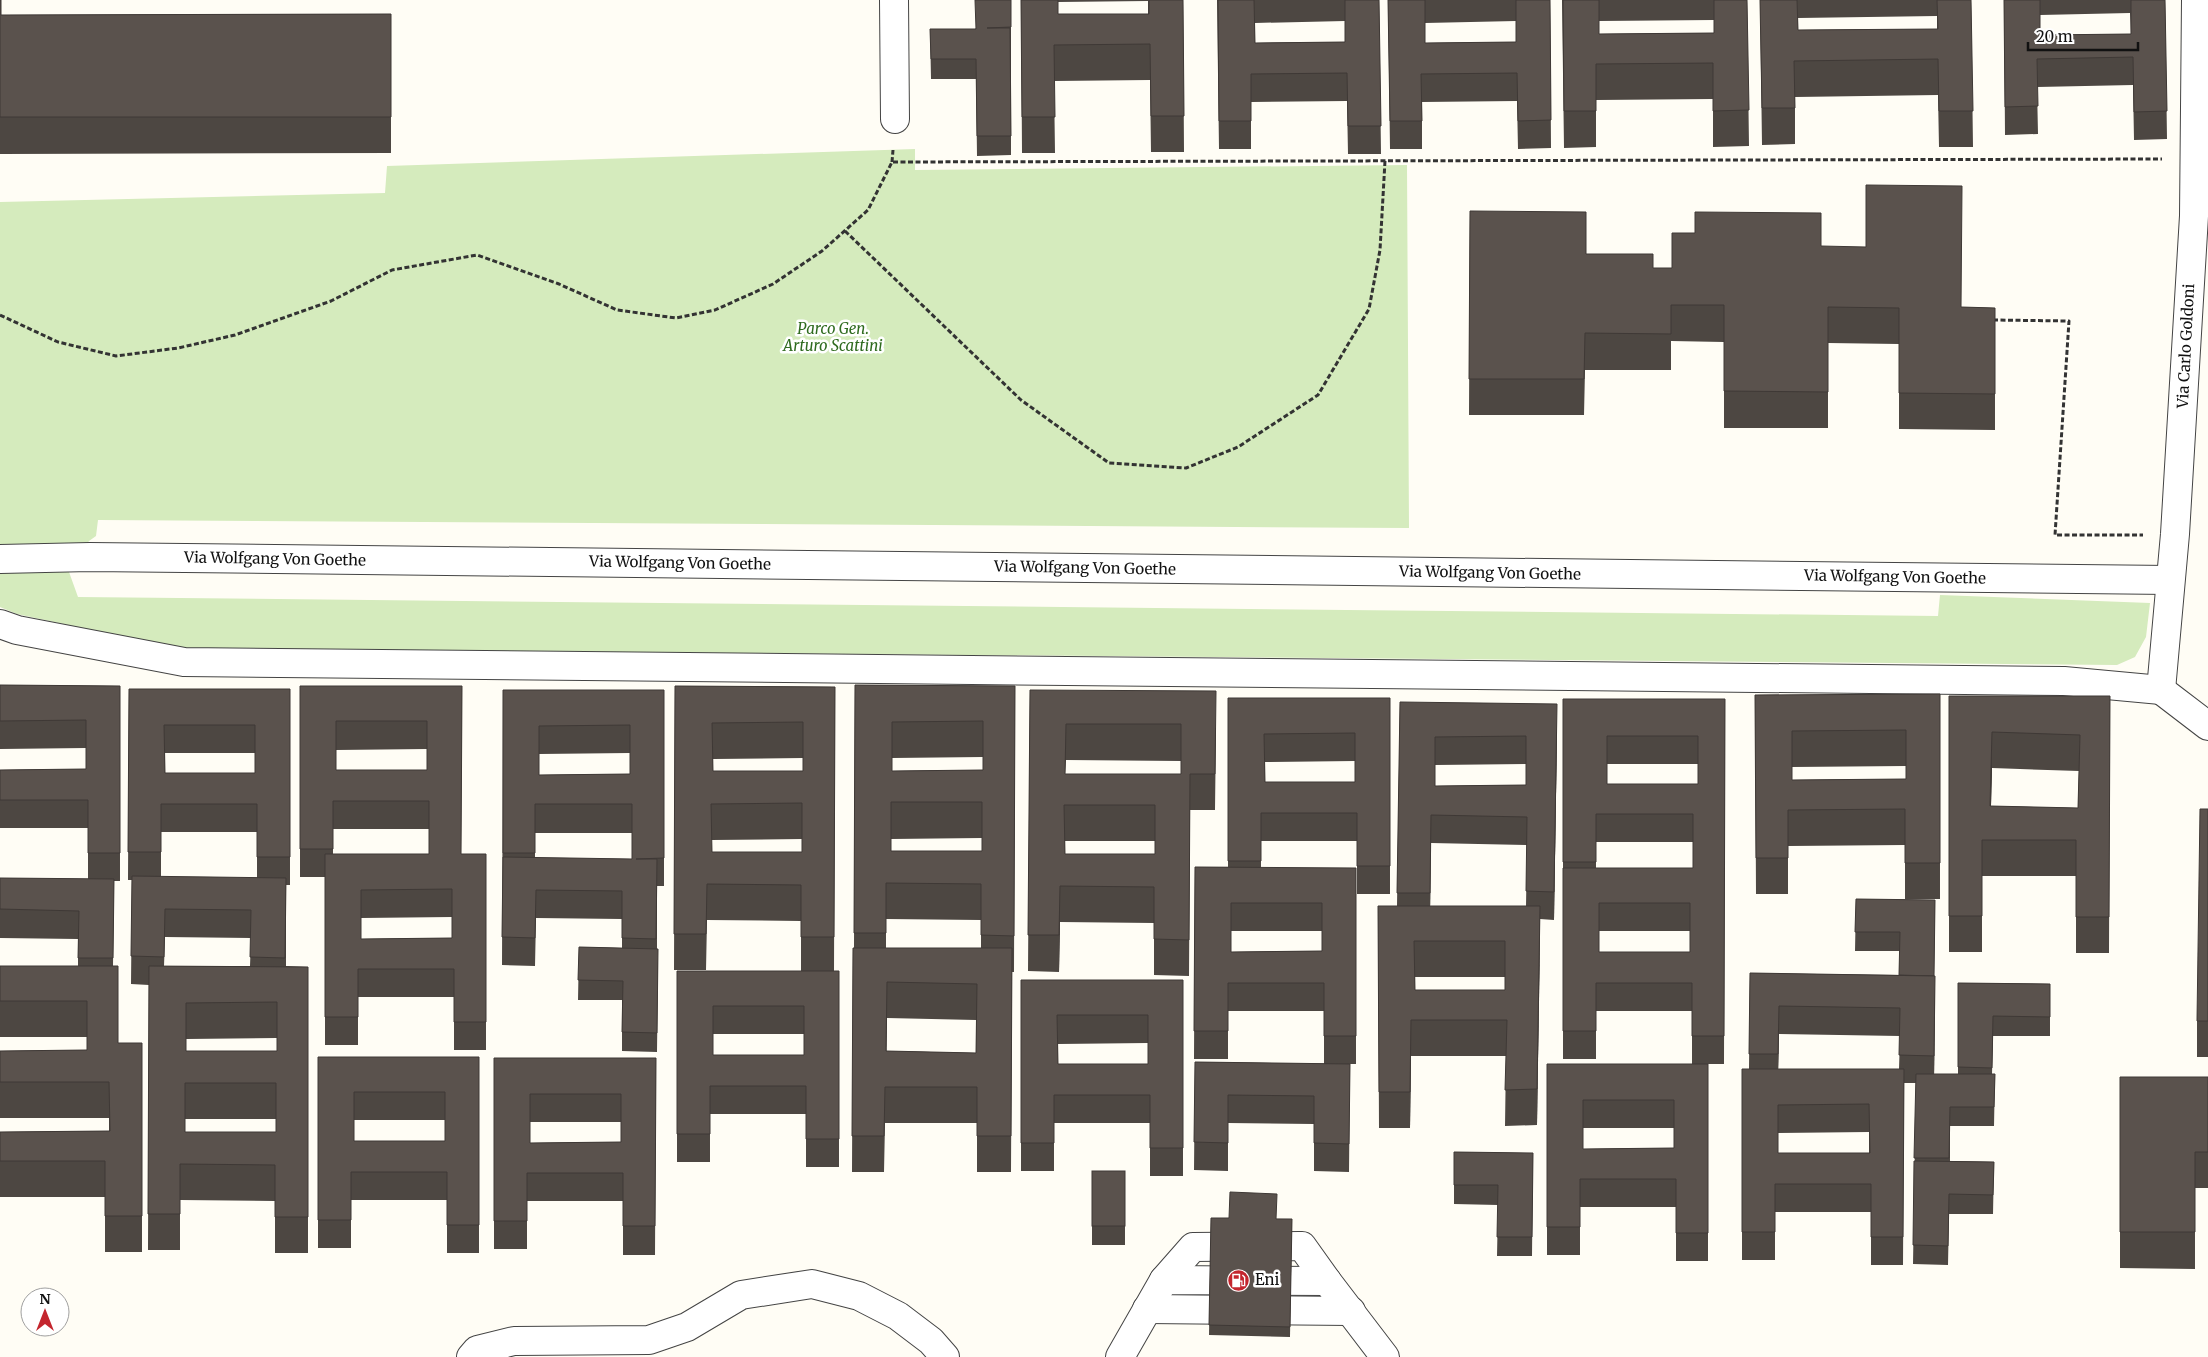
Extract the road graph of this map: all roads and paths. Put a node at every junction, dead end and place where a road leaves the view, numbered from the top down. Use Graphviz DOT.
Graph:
graph roads {
  1 [pos="894,0"];
  2 [pos="2196,0"];
  3 [pos="895,119"];
  4 [pos="2195,159"];
  5 [pos="1385,161"];
  6 [pos="845,230"];
  7 [pos="0,315"];
  8 [pos="1988,320"];
  9 [pos="2175,534"];
  10 [pos="0,559"];
  11 [pos="2170,580"];
  12 [pos="0,624"];
  13 [pos="2161,690"];
  14 [pos="2208,726"];
  15 [pos="1147,1309"];
  16 [pos="1351,1311"];
  17 [pos="471,1357"];
  18 [pos="945,1357"];
  19 [pos="1120,1357"];
  20 [pos="1385,1357"];
  1 -- 3 [label="street"];
  2 -- 4 [label="street, Via Carlo Goldoni"];
  4 -- 5 [label="path"];
  4 -- 9 [label="street, Via Carlo Goldoni"];
  5 -- 6 [label="path"];
  5 -- 6 [label="path"];
  6 -- 7 [label="path"];
  8 -- 9 [label="path"];
  9 -- 11 [label="street, Via Carlo Goldoni"];
  10 -- 11 [label="street, Via Wolfgang Von Goethe"];
  11 -- 13 [label="street, Via Carlo Goldoni"];
  12 -- 13 [label="street"];
  13 -- 14 [label="street"];
  15 -- 16 [label="street"];
  15 -- 16 [label="street"];
  15 -- 19 [label="street"];
  16 -- 20 [label="street"];
  17 -- 18 [label="street"];
}
